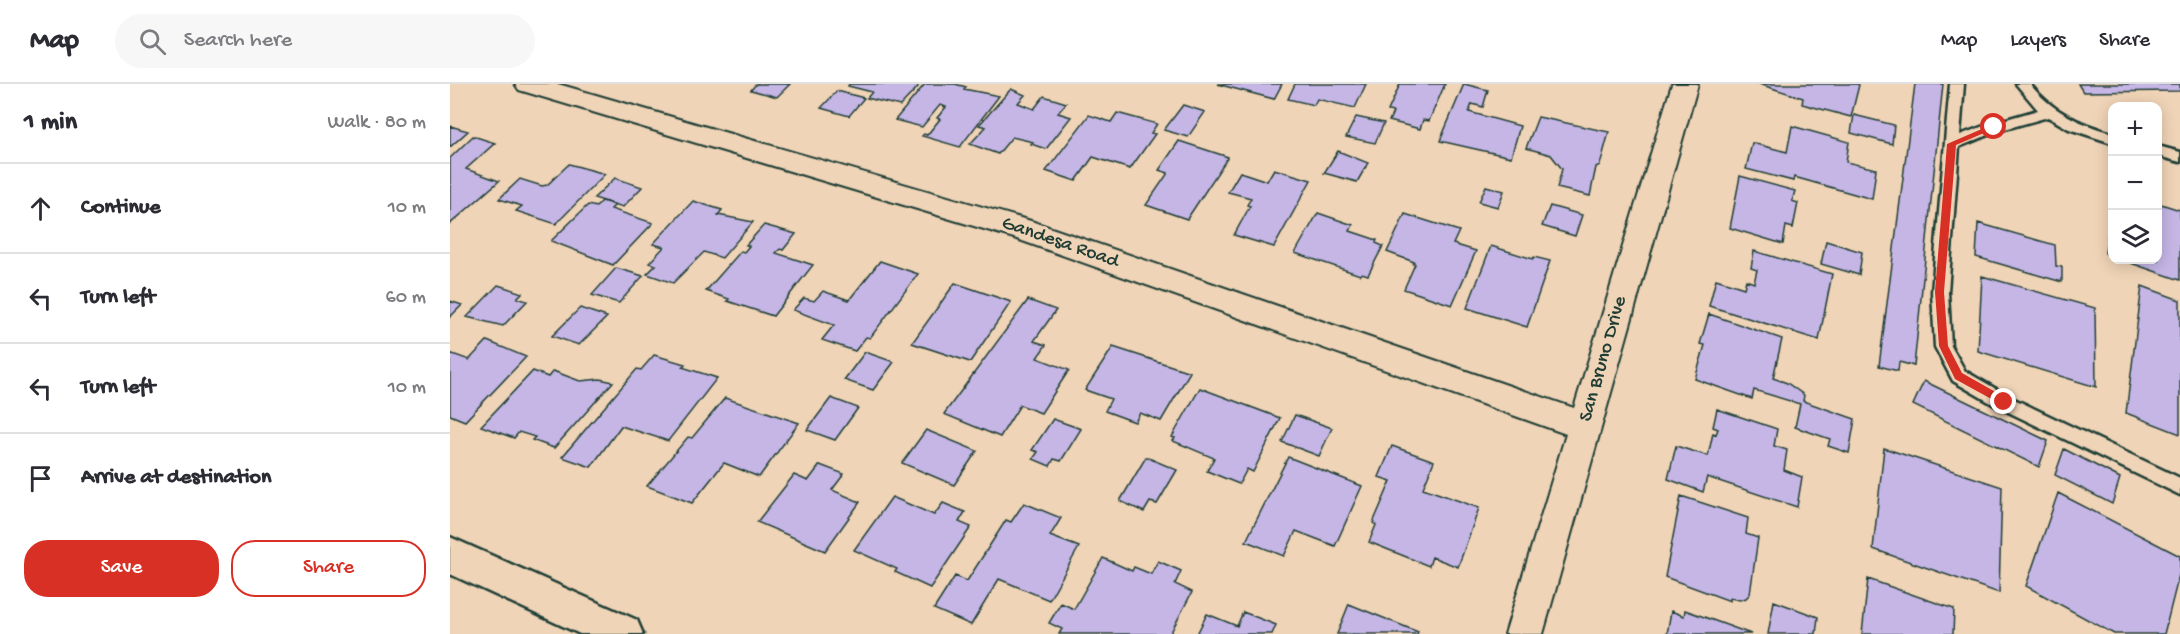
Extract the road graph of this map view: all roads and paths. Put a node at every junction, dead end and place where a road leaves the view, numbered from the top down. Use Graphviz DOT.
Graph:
graph roads {
  1 [pos="528,84"];
  2 [pos="1685,84"];
  3 [pos="1956,84"];
  4 [pos="2024,84"];
  5 [pos="2049,112"];
  6 [pos="2108,137"];
  7 [pos="1952,144"];
  8 [pos="2162,152"];
  9 [pos="2180,157"];
  10 [pos="1584,426"];
  11 [pos="2180,487"];
  12 [pos="450,555"];
  13 [pos="623,634"];
  14 [pos="1524,634"];
  1 -- 10 [label="street, Gandesa Road"];
  2 -- 10 [label="street, San Bruno Drive"];
  3 -- 7 [label="lane"];
  4 -- 5 [label="lane"];
  5 -- 6 [label="lane"];
  5 -- 7 [label="lane"];
  7 -- 11 [label="lane"];
  8 -- 9 [label="lane"];
  10 -- 14 [label="street, San Bruno Drive"];
  12 -- 13 [label="street"];
}
